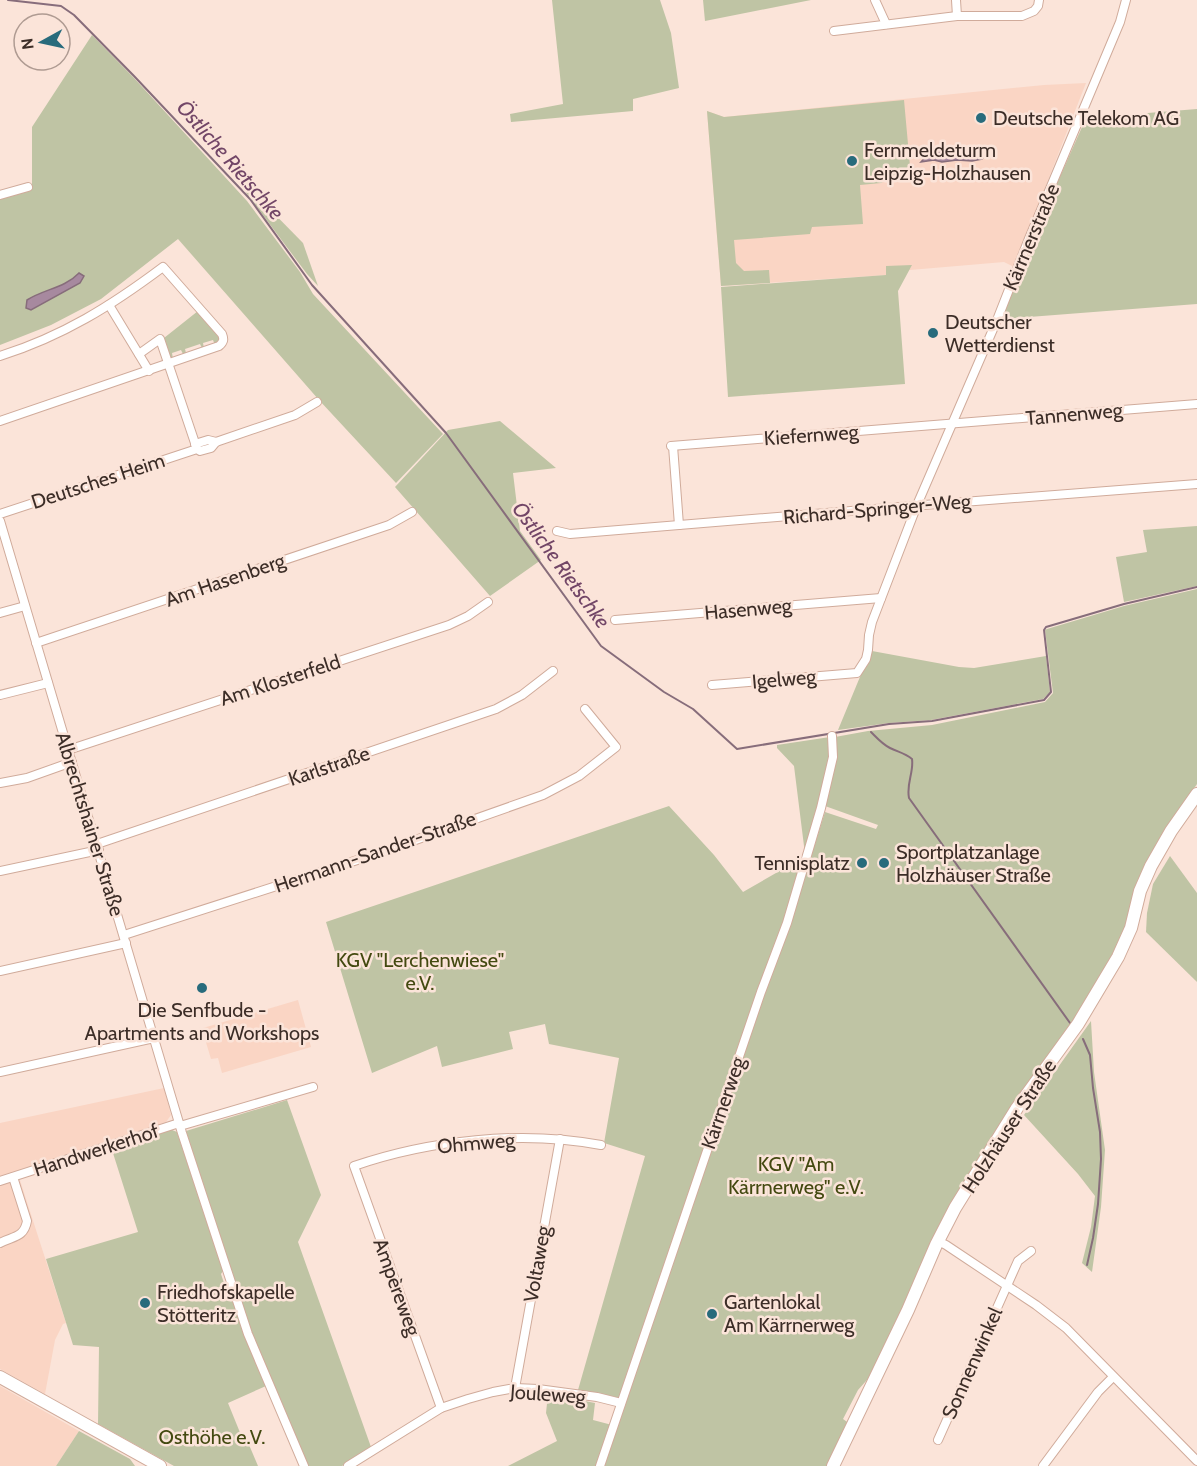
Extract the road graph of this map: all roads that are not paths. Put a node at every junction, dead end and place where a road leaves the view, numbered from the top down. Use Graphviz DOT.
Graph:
graph roads {
  1 [pos="875,0"];
  2 [pos="956,0"];
  3 [pos="1039,0"];
  4 [pos="1126,0"];
  5 [pos="957,16"];
  6 [pos="886,24"];
  7 [pos="834,31"];
  8 [pos="28,187"];
  9 [pos="0,195"];
  10 [pos="109,305"];
  11 [pos="139,354"];
  12 [pos="0,356"];
  13 [pos="169,364"];
  14 [pos="149,371"];
  15 [pos="317,402"];
  16 [pos="1197,404"];
  17 [pos="0,421"];
  18 [pos="951,424"];
  19 [pos="196,447"];
  20 [pos="1197,484"];
  21 [pos="917,505"];
  22 [pos="412,512"];
  23 [pos="0,514"];
  24 [pos="0,521"];
  25 [pos="679,525"];
  26 [pos="557,531"];
  27 [pos="881,598"];
  28 [pos="488,602"];
  29 [pos="25,606"];
  30 [pos="0,613"];
  31 [pos="615,620"];
  32 [pos="36,643"];
  33 [pos="553,671"];
  34 [pos="857,674"];
  35 [pos="48,683"];
  36 [pos="712,685"];
  37 [pos="0,695"];
  38 [pos="585,709"];
  39 [pos="832,736"];
  40 [pos="68,750"];
  41 [pos="72,762"];
  42 [pos="0,783"];
  43 [pos="1197,794"];
  44 [pos="98,847"];
  45 [pos="0,871"];
  46 [pos="125,939"];
  47 [pos="0,971"];
  48 [pos="154,1038"];
  49 [pos="0,1072"];
  50 [pos="313,1088"];
  51 [pos="180,1125"];
  52 [pos="560,1139"];
  53 [pos="601,1145"];
  54 [pos="354,1166"];
  55 [pos="13,1177"];
  56 [pos="0,1181"];
  57 [pos="938,1241"];
  58 [pos="0,1243"];
  59 [pos="1031,1251"];
  60 [pos="1006,1285"];
  61 [pos="0,1377"];
  62 [pos="1113,1377"];
  63 [pos="515,1388"];
  64 [pos="621,1403"];
  65 [pos="441,1408"];
  66 [pos="938,1440"];
  67 [pos="1197,1461"];
  68 [pos="160,1466"];
  69 [pos="304,1466"];
  70 [pos="348,1466"];
  71 [pos="600,1466"];
  72 [pos="833,1466"];
  73 [pos="1043,1466"];
  1 -- 6 [label="street"];
  2 -- 5 [label="street"];
  3 -- 5 [label="street"];
  4 -- 18 [label="street, Kärrnerstraße"];
  5 -- 6 [label="street"];
  6 -- 7 [label="street"];
  8 -- 9 [label="street"];
  10 -- 11 [label="street"];
  10 -- 12 [label="street"];
  10 -- 13 [label="street"];
  11 -- 13 [label="street"];
  11 -- 14 [label="street"];
  13 -- 14 [label="street"];
  13 -- 19 [label="street"];
  14 -- 17 [label="street"];
  15 -- 19 [label="street, Deutsches Heim"];
  16 -- 18 [label="street, Tannenweg"];
  18 -- 21 [label="street, Kärrnerstraße"];
  18 -- 25 [label="street, Kiefernweg"];
  19 -- 23 [label="street, Deutsches Heim"];
  20 -- 21 [label="street, Richard-Springer-Weg"];
  21 -- 25 [label="street, Richard-Springer-Weg"];
  21 -- 27 [label="street, Kärrnerstraße"];
  22 -- 32 [label="street, Am Hasenberg"];
  24 -- 29 [label="street, Albrechtshainer Straße"];
  25 -- 26 [label="street, Richard-Springer-Weg"];
  27 -- 31 [label="street, Hasenweg"];
  27 -- 34 [label="street, Kärrnerstraße"];
  28 -- 40 [label="street, Am Klosterfeld"];
  29 -- 30 [label="street"];
  29 -- 32 [label="street, Albrechtshainer Straße"];
  32 -- 35 [label="street, Albrechtshainer Straße"];
  33 -- 44 [label="street, Karlstraße"];
  34 -- 36 [label="street, Igelweg"];
  35 -- 37 [label="street"];
  35 -- 40 [label="street, Albrechtshainer Straße"];
  38 -- 46 [label="street, Hermann-Sander-Straße"];
  39 -- 64 [label="street, Kärrnerweg"];
  40 -- 41 [label="street, Albrechtshainer Straße"];
  41 -- 42 [label="street"];
  41 -- 44 [label="street, Albrechtshainer Straße"];
  43 -- 57 [label="main road, Holzhäuser Straße"];
  44 -- 45 [label="street, Karlstraße"];
  44 -- 46 [label="street, Albrechtshainer Straße"];
  46 -- 47 [label="street, Hermann-Sander-Straße"];
  46 -- 48 [label="street, Albrechtshainer Straße"];
  48 -- 49 [label="street"];
  48 -- 51 [label="street, Albrechtshainer Straße"];
  50 -- 51 [label="street"];
  51 -- 55 [label="street, Handwerkerhof"];
  51 -- 69 [label="street, Albrechtshainer Straße"];
  52 -- 53 [label="street, Ohmweg"];
  52 -- 54 [label="street, Ohmweg"];
  52 -- 63 [label="street, Voltaweg"];
  54 -- 65 [label="street, Ampèreweg"];
  55 -- 56 [label="street, Handwerkerhof"];
  55 -- 58 [label="street, Handwerkerhof"];
  57 -- 60 [label="street, Sonnenwinkel"];
  57 -- 72 [label="main road, Holzhäuser Straße"];
  59 -- 60 [label="street, Sonnenwinkel"];
  60 -- 62 [label="street, Sonnenwinkel"];
  60 -- 66 [label="street, Sonnenwinkel"];
  61 -- 68 [label="main road"];
  62 -- 67 [label="street, Sonnenwinkel"];
  62 -- 73 [label="street"];
  63 -- 64 [label="street, Jouleweg"];
  63 -- 65 [label="street, Jouleweg"];
  64 -- 71 [label="street, Kärrnerweg"];
  65 -- 70 [label="street, Jouleweg"];
}
